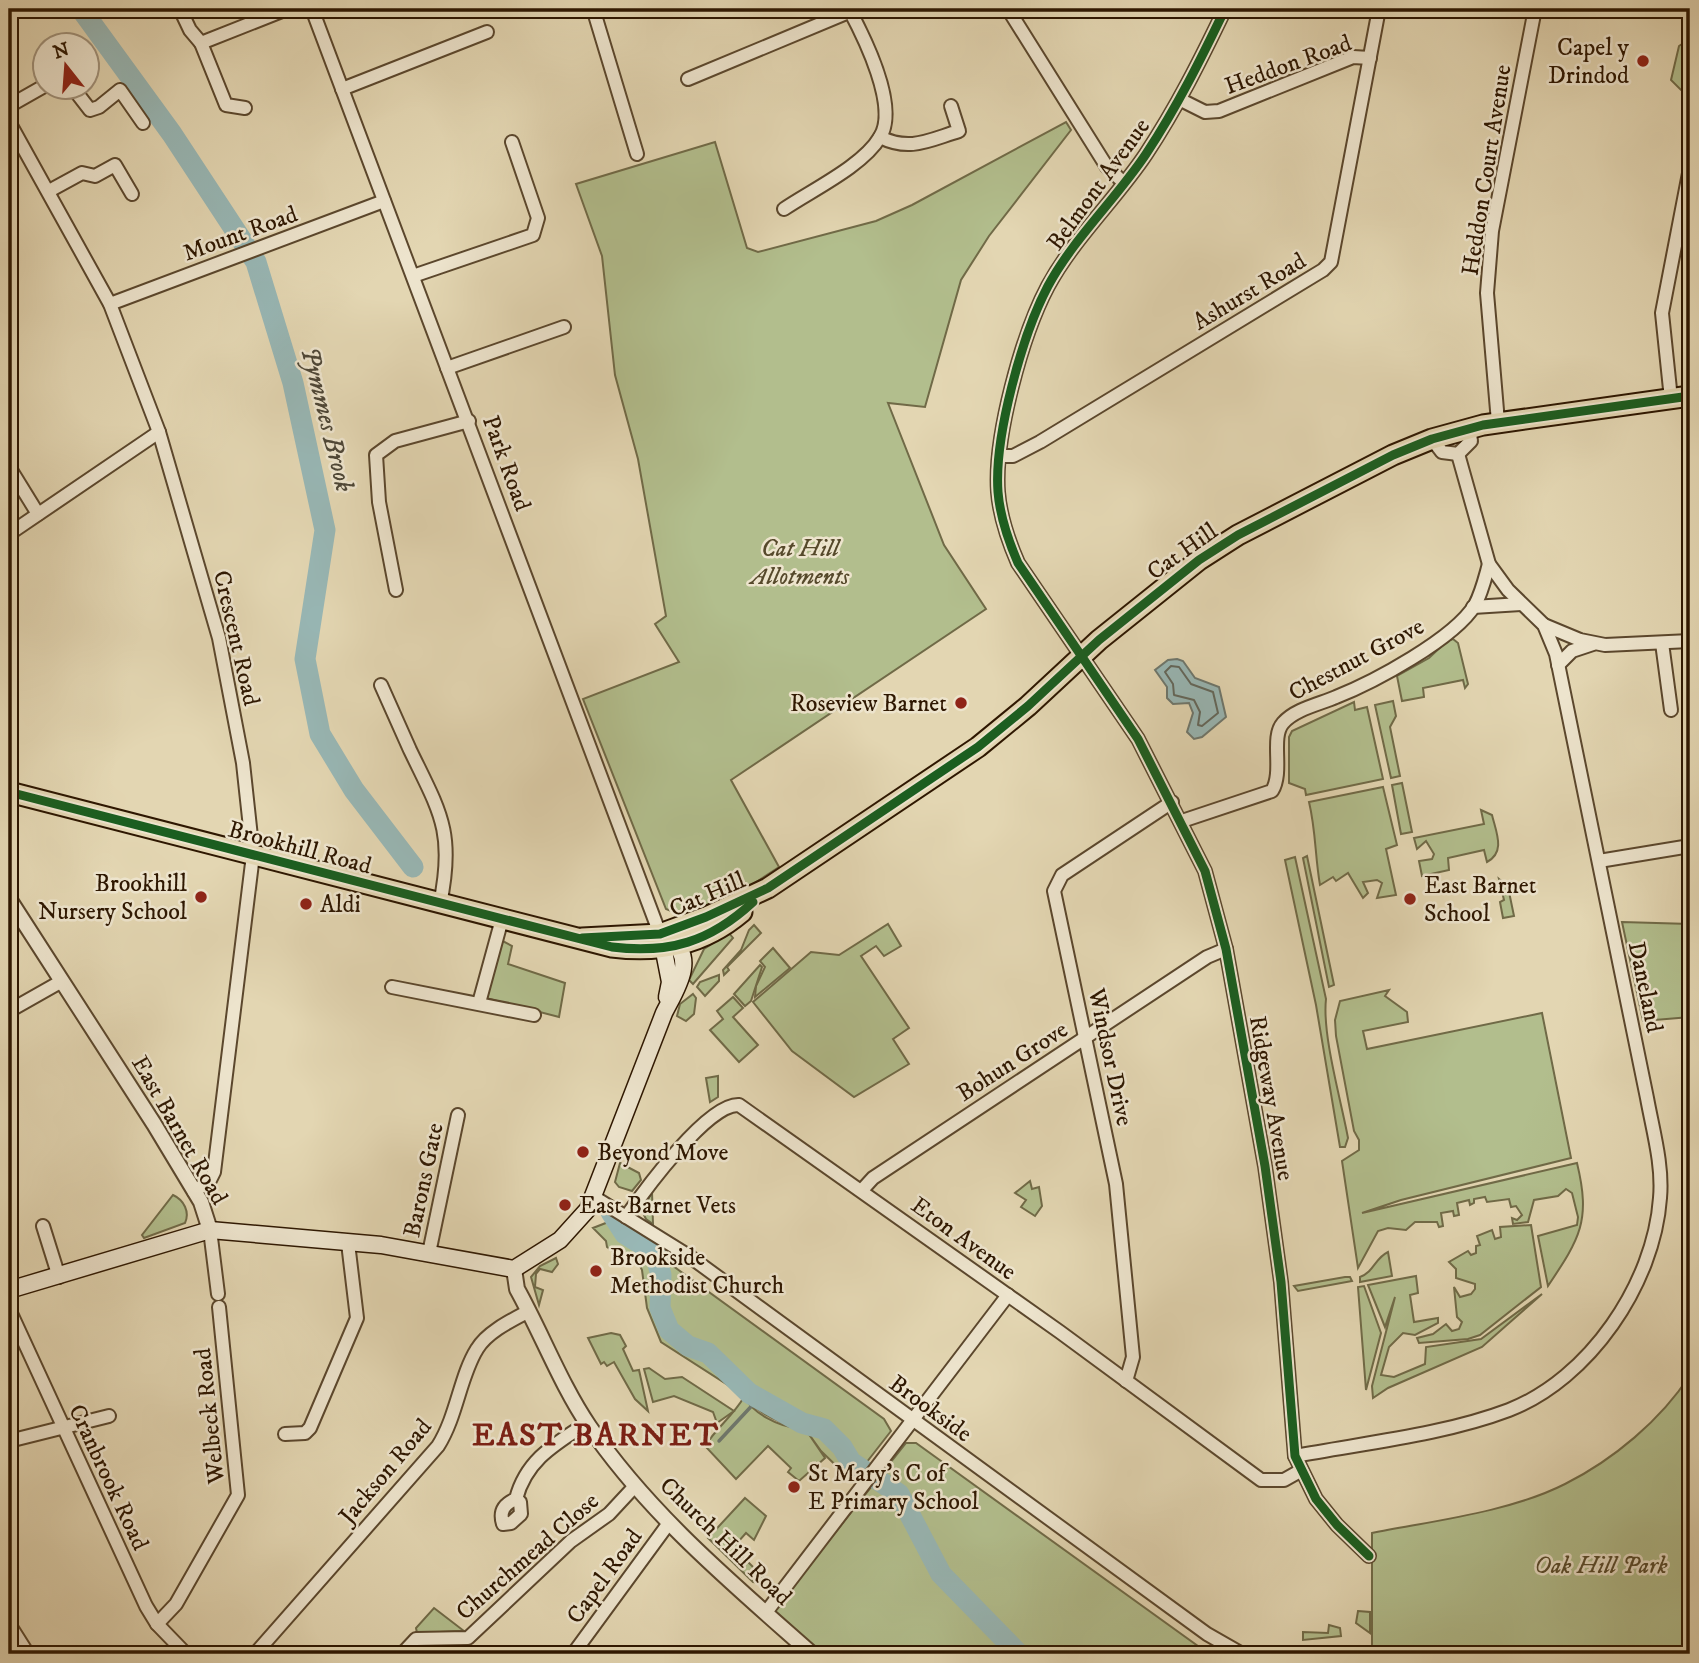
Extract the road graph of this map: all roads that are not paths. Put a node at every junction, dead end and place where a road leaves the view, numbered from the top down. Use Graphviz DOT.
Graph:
graph roads {
  1 [pos="180,9"];
  2 [pos="287,9"];
  3 [pos="312,9"];
  4 [pos="597,9"];
  5 [pos="1008,9"];
  6 [pos="1225,9"];
  7 [pos="1379,9"];
  8 [pos="1535,9"];
  9 [pos="850,10"];
  10 [pos="487,32"];
  11 [pos="201,43"];
  12 [pos="1370,58"];
  13 [pos="688,79"];
  14 [pos="342,89"];
  15 [pos="32,93"];
  16 [pos="1181,100"];
  17 [pos="84,102"];
  18 [pos="9,106"];
  19 [pos="951,106"];
  20 [pos="245,108"];
  21 [pos="9,122"];
  22 [pos="143,122"];
  23 [pos="880,137"];
  24 [pos="512,142"];
  25 [pos="637,154"];
  26 [pos="1690,170"];
  27 [pos="1124,183"];
  28 [pos="49,191"];
  29 [pos="132,194"];
  30 [pos="384,201"];
  31 [pos="784,209"];
  32 [pos="413,276"];
  33 [pos="110,304"];
  34 [pos="564,327"];
  35 [pos="447,368"];
  36 [pos="1681,397"];
  37 [pos="470,421"];
  38 [pos="1498,422"];
  39 [pos="1469,428"];
  40 [pos="159,432"];
  41 [pos="1432,439"];
  42 [pos="1458,454"];
  43 [pos="999,456"];
  44 [pos="9,467"];
  45 [pos="38,514"];
  46 [pos="9,534"];
  47 [pos="1489,564"];
  48 [pos="396,590"];
  49 [pos="1521,604"];
  50 [pos="1474,607"];
  51 [pos="1544,625"];
  52 [pos="1690,641"];
  53 [pos="1662,643"];
  54 [pos="1594,644"];
  55 [pos="1082,655"];
  56 [pos="1558,665"];
  57 [pos="381,685"];
  58 [pos="1671,710"];
  59 [pos="9,792"];
  60 [pos="1172,802"];
  61 [pos="1182,821"];
  62 [pos="1690,846"];
  63 [pos="253,855"];
  64 [pos="1599,861"];
  65 [pos="9,899"];
  66 [pos="440,904"];
  67 [pos="502,919"];
  68 [pos="668,943"];
  69 [pos="1226,949"];
  70 [pos="62,981"];
  71 [pos="392,987"];
  72 [pos="479,1003"];
  73 [pos="9,1011"];
  74 [pos="534,1015"];
  75 [pos="1085,1038"];
  76 [pos="458,1115"];
  77 [pos="862,1190"];
  78 [pos="194,1192"];
  79 [pos="611,1207"];
  80 [pos="43,1226"];
  81 [pos="210,1230"];
  82 [pos="348,1242"];
  83 [pos="429,1253"];
  84 [pos="514,1269"];
  85 [pos="59,1277"];
  86 [pos="9,1290"];
  87 [pos="1008,1295"];
  88 [pos="9,1309"];
  89 [pos="529,1311"];
  90 [pos="1126,1381"];
  91 [pos="109,1416"];
  92 [pos="912,1420"];
  93 [pos="587,1423"];
  94 [pos="63,1428"];
  95 [pos="285,1434"];
  96 [pos="9,1441"];
  97 [pos="1295,1456"];
  98 [pos="1300,1471"];
  99 [pos="635,1486"];
  100 [pos="516,1499"];
  101 [pos="669,1523"];
  102 [pos="1369,1556"];
  103 [pos="766,1611"];
  104 [pos="9,1624"];
  105 [pos="157,1624"];
  106 [pos="28,1654"];
  107 [pos="186,1654"];
  108 [pos="255,1654"];
  109 [pos="402,1654"];
  110 [pos="573,1654"];
  111 [pos="812,1654"];
  112 [pos="1242,1654"];
  1 -- 11 [label="street"];
  2 -- 11 [label="street"];
  3 -- 14 [label="street, Park Road"];
  4 -- 25 [label="street"];
  5 -- 27 [label="street"];
  6 -- 16 [label="street, Belmont Avenue"];
  7 -- 12 [label="street, Ashurst Road"];
  8 -- 38 [label="street, Heddon Court Avenue"];
  9 -- 13 [label="street"];
  9 -- 23 [label="street"];
  10 -- 14 [label="street"];
  11 -- 20 [label="street"];
  12 -- 16 [label="street, Heddon Road"];
  12 -- 43 [label="street, Ashurst Road"];
  14 -- 30 [label="street, Park Road"];
  15 -- 18 [label="street"];
  16 -- 27 [label="street, Belmont Avenue"];
  17 -- 22 [label="street"];
  19 -- 23 [label="street"];
  21 -- 28 [label="street, Crescent Road"];
  23 -- 31 [label="street"];
  24 -- 32 [label="street"];
  26 -- 36 [label="street"];
  27 -- 43 [label="street, Belmont Avenue"];
  28 -- 29 [label="street"];
  28 -- 33 [label="street, Crescent Road"];
  30 -- 32 [label="street, Park Road"];
  30 -- 33 [label="street, Mount Road"];
  32 -- 35 [label="street, Park Road"];
  33 -- 40 [label="street, Crescent Road"];
  34 -- 35 [label="street"];
  35 -- 37 [label="street, Park Road"];
  36 -- 38 [label="main road, Cat Hill"];
  37 -- 48 [label="street"];
  37 -- 68 [label="street, Park Road"];
  38 -- 39 [label="main road, Cat Hill"];
  39 -- 41 [label="main road, Cat Hill"];
  39 -- 42 [label="street"];
  40 -- 45 [label="street"];
  40 -- 63 [label="street, Crescent Road"];
  41 -- 42 [label="street"];
  41 -- 55 [label="main road, Cat Hill"];
  42 -- 47 [label="street, Daneland"];
  43 -- 55 [label="street, Belmont Avenue"];
  44 -- 45 [label="street"];
  45 -- 46 [label="street"];
  47 -- 49 [label="street, Daneland"];
  47 -- 50 [label="street"];
  49 -- 50 [label="street"];
  49 -- 51 [label="street, Daneland"];
  50 -- 61 [label="street, Chestnut Grove"];
  51 -- 54 [label="street"];
  51 -- 56 [label="street, Daneland"];
  52 -- 53 [label="street"];
  53 -- 54 [label="street"];
  53 -- 58 [label="street"];
  54 -- 56 [label="street"];
  55 -- 60 [label="street, Ridgeway Avenue"];
  55 -- 68 [label="main road, Cat Hill"];
  56 -- 64 [label="street, Daneland"];
  57 -- 66 [label="street"];
  59 -- 63 [label="main road, Brookhill Road"];
  60 -- 61 [label="street, Ridgeway Avenue"];
  60 -- 75 [label="street, Windsor Drive"];
  61 -- 69 [label="street, Ridgeway Avenue"];
  62 -- 64 [label="street"];
  63 -- 66 [label="main road, Brookhill Road"];
  63 -- 78 [label="street, Crescent Road"];
  64 -- 97 [label="street, Daneland"];
  65 -- 70 [label="street, East Barnet Road"];
  66 -- 67 [label="main road, Brookhill Road"];
  67 -- 68 [label="main road, Brookhill Road"];
  67 -- 72 [label="street"];
  68 -- 79 [label="main road, Cat Hill"];
  69 -- 75 [label="street, Bohun Grove"];
  69 -- 97 [label="street, Ridgeway Avenue"];
  70 -- 73 [label="street"];
  70 -- 78 [label="street, East Barnet Road"];
  71 -- 72 [label="street"];
  72 -- 74 [label="street"];
  75 -- 77 [label="street, Bohun Grove"];
  75 -- 90 [label="street, Windsor Drive"];
  76 -- 83 [label="street, Barons Gate"];
  77 -- 79 [label="street, Eton Avenue"];
  77 -- 87 [label="street, Eton Avenue"];
  78 -- 81 [label="street, East Barnet Road"];
  79 -- 84 [label="main road, Cat Hill"];
  79 -- 92 [label="street, Brookside"];
  80 -- 85 [label="street"];
  81 -- 82 [label="main road, East Barnet Road"];
  81 -- 85 [label="main road"];
  81 -- 105 [label="street, Welbeck Road"];
  82 -- 83 [label="main road, East Barnet Road"];
  82 -- 95 [label="street"];
  83 -- 84 [label="main road, East Barnet Road"];
  84 -- 89 [label="street"];
  85 -- 86 [label="main road"];
  87 -- 90 [label="street, Eton Avenue"];
  87 -- 92 [label="street"];
  88 -- 94 [label="street, Cranbrook Road"];
  89 -- 93 [label="street, Church Hill Road"];
  89 -- 108 [label="street, Jackson Road"];
  90 -- 98 [label="street, Eton Avenue"];
  91 -- 94 [label="street"];
  92 -- 103 [label="street"];
  92 -- 112 [label="street, Brookside"];
  93 -- 99 [label="street, Church Hill Road"];
  93 -- 100 [label="street"];
  94 -- 96 [label="street"];
  94 -- 105 [label="street, Cranbrook Road"];
  97 -- 98 [label="street, Ridgeway Avenue"];
  98 -- 102 [label="street, Ridgeway Avenue"];
  99 -- 101 [label="street, Church Hill Road"];
  99 -- 109 [label="street, Churchmead Close"];
  101 -- 103 [label="street, Church Hill Road"];
  101 -- 110 [label="street, Capel Road"];
  103 -- 111 [label="street, Church Hill Road"];
  104 -- 106 [label="street"];
  105 -- 107 [label="street, Cranbrook Road"];
}
